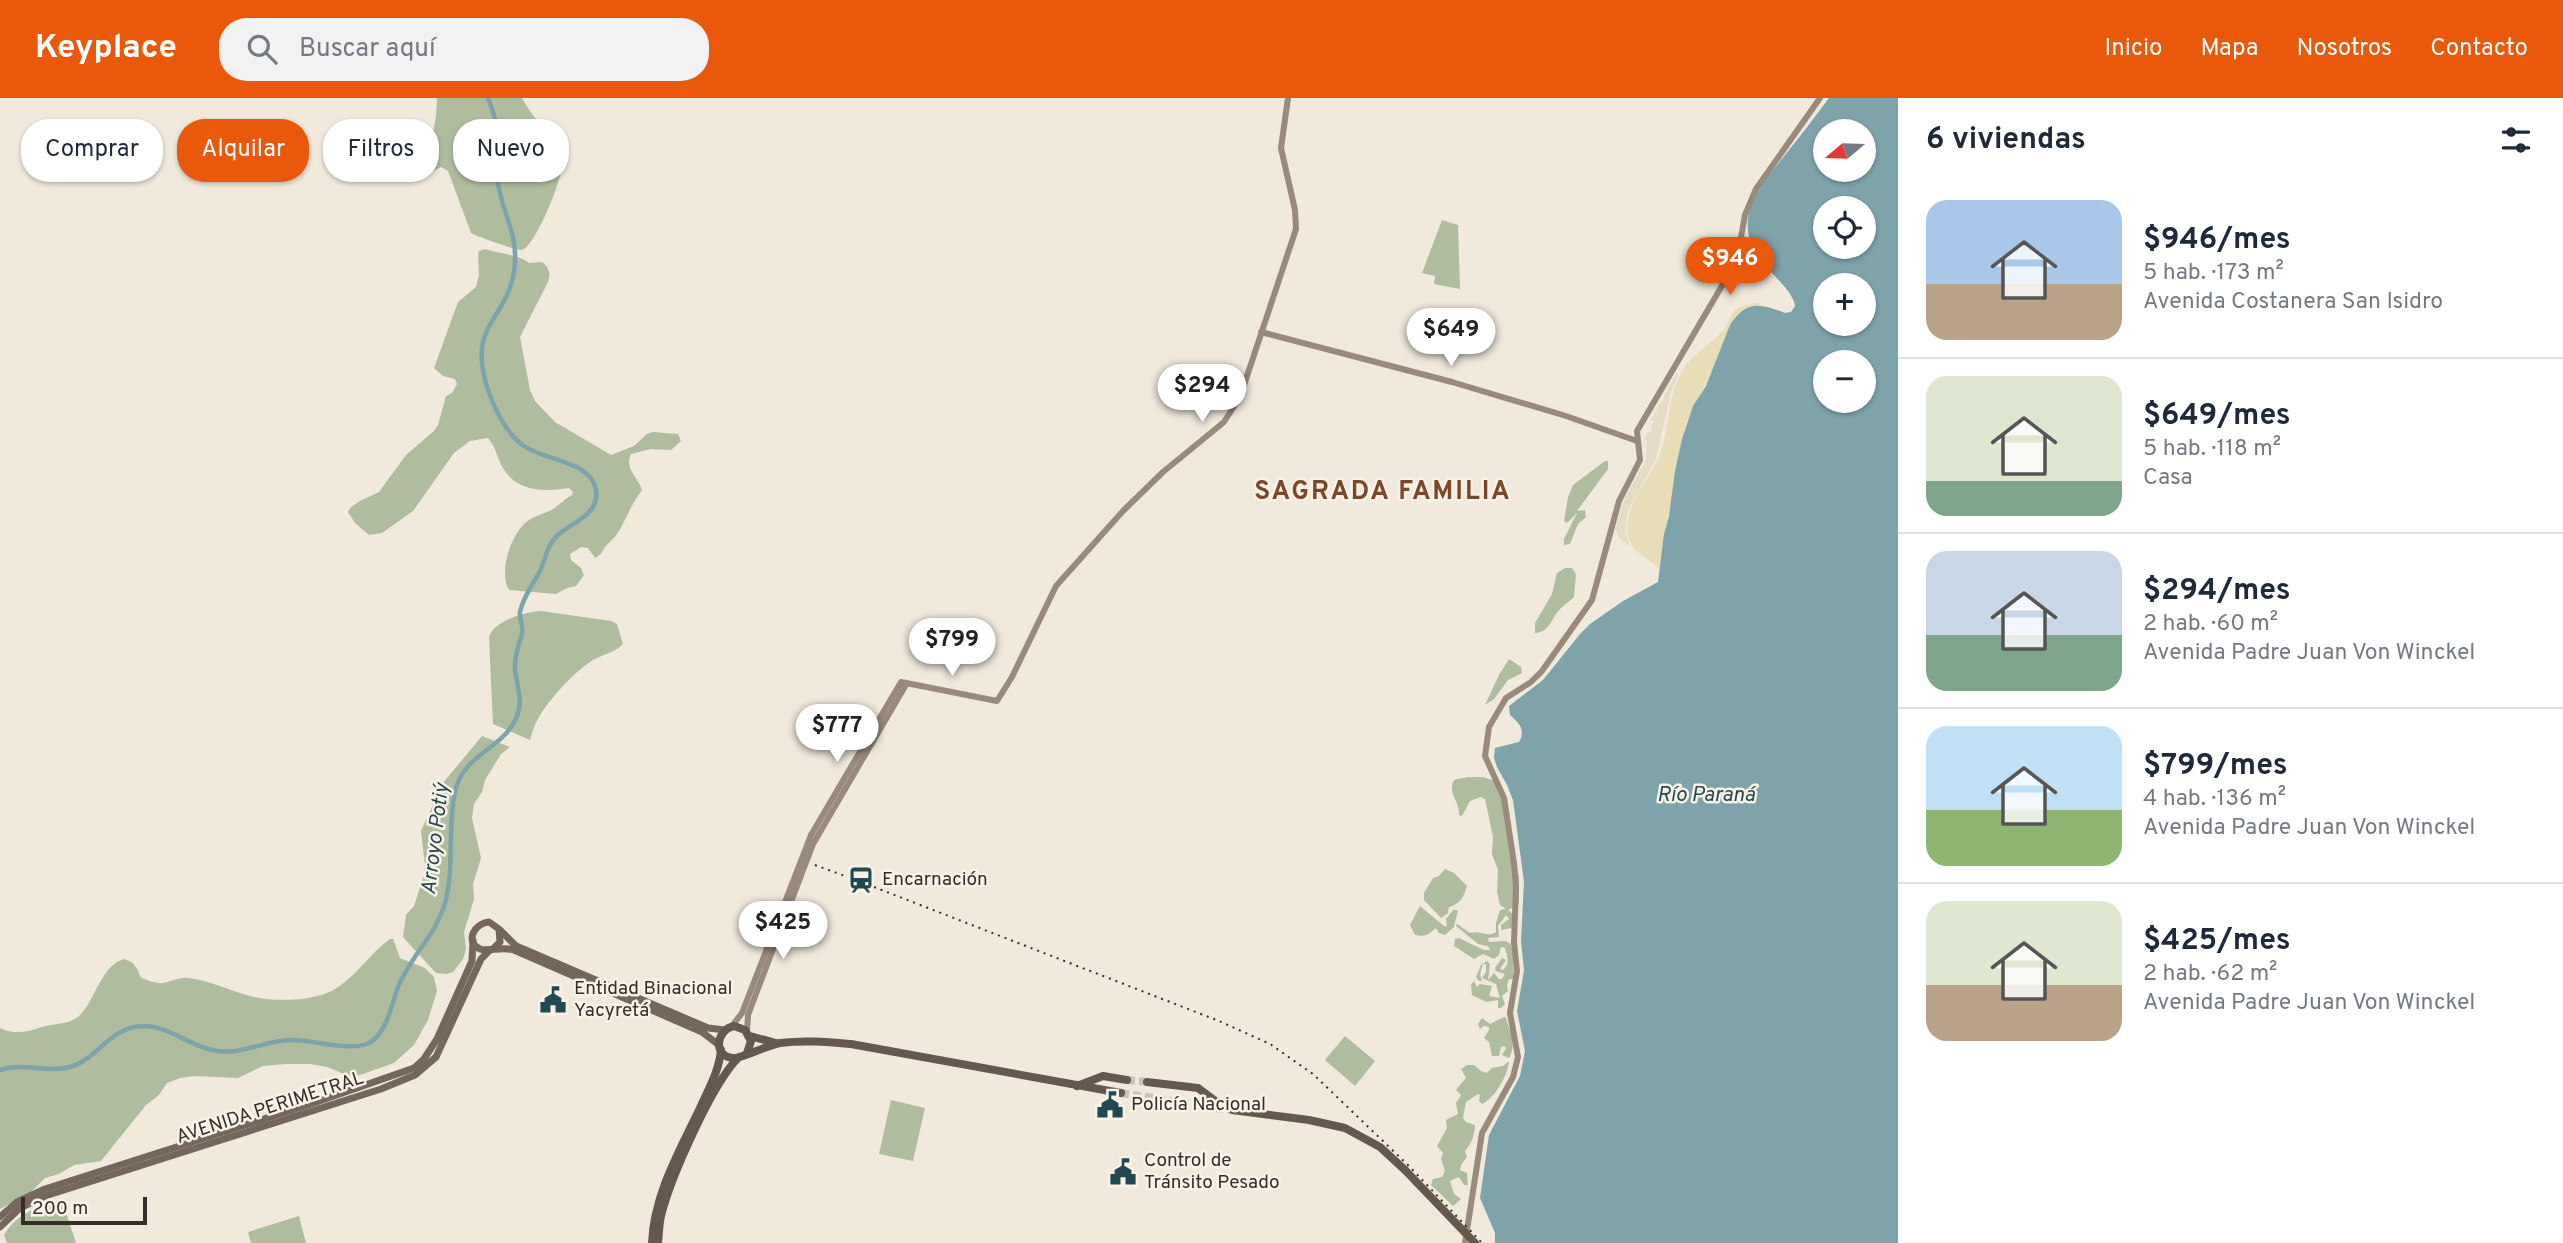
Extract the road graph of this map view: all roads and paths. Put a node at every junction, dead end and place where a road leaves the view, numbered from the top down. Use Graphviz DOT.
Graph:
graph roads {
  1 [pos="1288,98"];
  2 [pos="1820,98"];
  3 [pos="1261,332"];
  4 [pos="1637,441"];
  5 [pos="904,682"];
  6 [pos="499,929"];
  7 [pos="473,941"];
  8 [pos="492,949"];
  9 [pos="728,1028"];
  10 [pos="748,1034"];
  11 [pos="779,1043"];
  12 [pos="720,1048"];
  13 [pos="747,1053"];
  14 [pos="738,1058"];
  15 [pos="1127,1080"];
  16 [pos="1147,1082"];
  17 [pos="1077,1086"];
  18 [pos="1121,1093"];
  19 [pos="0,1217"];
  20 [pos="0,1227"];
  21 [pos="652,1243"];
  22 [pos="658,1243"];
  23 [pos="1465,1243"];
  24 [pos="1475,1243"];
  1 -- 3 [label="main road"];
  2 -- 4 [label="main road"];
  3 -- 4 [label="main road"];
  3 -- 5 [label="main road"];
  4 -- 23 [label="main road"];
  5 -- 9 [label="main road"];
  5 -- 10 [label="main road"];
  6 -- 7 [label="main road"];
  6 -- 8 [label="main road"];
  6 -- 9 [label="main road"];
  7 -- 8 [label="main road"];
  7 -- 19 [label="main road, AVENIDA PERIMETRAL"];
  8 -- 12 [label="main road"];
  8 -- 20 [label="main road, AVENIDA PERIMETRAL"];
  9 -- 10 [label="highway"];
  9 -- 12 [label="highway"];
  10 -- 11 [label="highway"];
  10 -- 13 [label="highway"];
  11 -- 13 [label="highway"];
  11 -- 17 [label="highway"];
  12 -- 14 [label="highway"];
  12 -- 21 [label="highway"];
  13 -- 14 [label="highway"];
  14 -- 22 [label="highway"];
  15 -- 17 [label="highway"];
  16 -- 24 [label="highway, bridge"];
  17 -- 18 [label="highway"];
}
